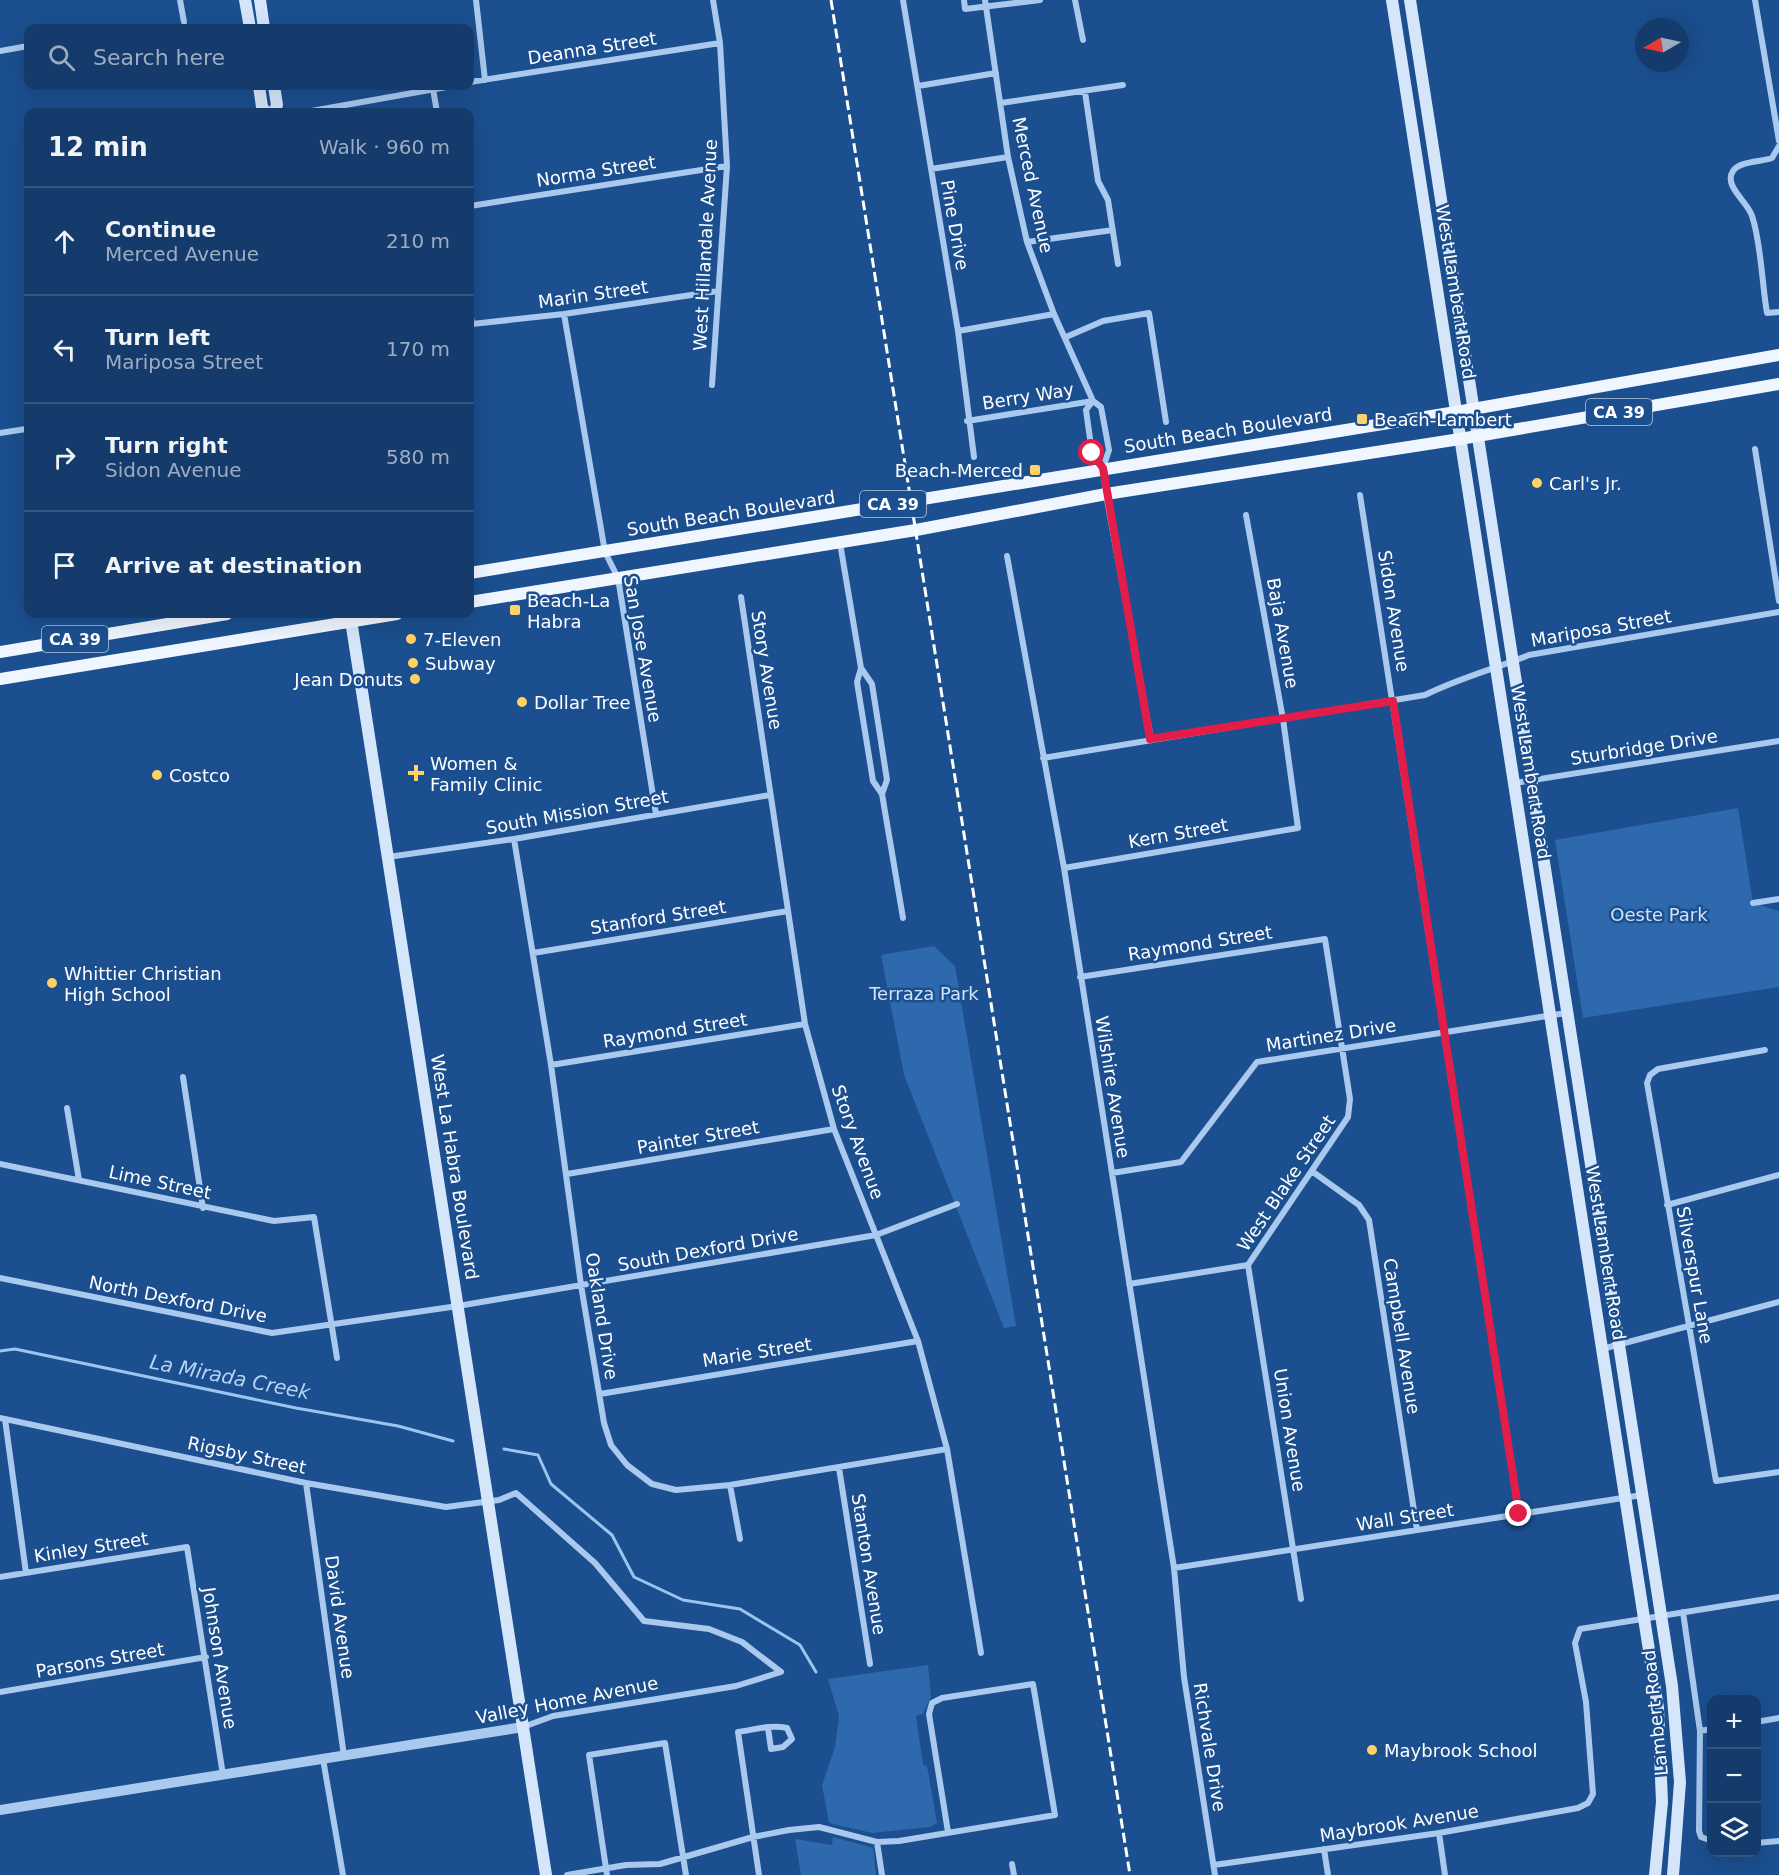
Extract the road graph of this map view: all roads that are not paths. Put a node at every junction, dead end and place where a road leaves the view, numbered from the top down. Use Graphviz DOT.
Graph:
graph roads {
  1 [pos="180,0"];
  2 [pos="245,0"];
  3 [pos="260,0"];
  4 [pos="476,0"];
  5 [pos="712,0"];
  6 [pos="903,0"];
  7 [pos="964,0"];
  8 [pos="1040,0"];
  9 [pos="1075,0"];
  10 [pos="1392,0"];
  11 [pos="1410,0"];
  12 [pos="1755,0"];
  13 [pos="985,4"];
  14 [pos="184,22"];
  15 [pos="248,24"];
  16 [pos="263,24"];
  17 [pos="1083,40"];
  18 [pos="720,43"];
  19 [pos="24,47"];
  20 [pos="0,51"];
  21 [pos="996,73"];
  22 [pos="485,80"];
  23 [pos="474,81"];
  24 [pos="1123,85"];
  25 [pos="918,86"];
  26 [pos="260,90"];
  27 [pos="275,90"];
  28 [pos="427,90"];
  29 [pos="433,90"];
  30 [pos="1085,92"];
  31 [pos="1001,103"];
  32 [pos="263,108"];
  33 [pos="276,108"];
  34 [pos="328,108"];
  35 [pos="436,108"];
  36 [pos="1777,126"];
  37 [pos="1779,141"];
  38 [pos="1779,147"];
  39 [pos="1008,157"];
  40 [pos="727,166"];
  41 [pos="931,169"];
  42 [pos="474,205"];
  43 [pos="1113,230"];
  44 [pos="1027,242"];
  45 [pos="1118,264"];
  46 [pos="718,291"];
  47 [pos="1779,312"];
  48 [pos="564,314"];
  49 [pos="1054,314"];
  50 [pos="474,324"];
  51 [pos="958,331"];
  52 [pos="1066,337"];
  53 [pos="1779,355"];
  54 [pos="1779,384"];
  55 [pos="712,385"];
  56 [pos="1093,401"];
  57 [pos="1474,409"];
  58 [pos="1456,412"];
  59 [pos="967,421"];
  60 [pos="1167,422"];
  61 [pos="24,429"];
  62 [pos="0,433"];
  63 [pos="1478,436"];
  64 [pos="1460,439"];
  65 [pos="1755,449"];
  66 [pos="974,456"];
  67 [pos="1103,468"];
  68 [pos="1106,494"];
  69 [pos="1360,495"];
  70 [pos="1246,515"];
  71 [pos="840,542"];
  72 [pos="605,552"];
  73 [pos="1007,556"];
  74 [pos="474,572"];
  75 [pos="618,578"];
  76 [pos="741,597"];
  77 [pos="474,601"];
  78 [pos="1779,601"];
  79 [pos="1779,612"];
  80 [pos="202,618"];
  81 [pos="344,618"];
  82 [pos="350,618"];
  83 [pos="0,651"];
  84 [pos="1513,662"];
  85 [pos="861,668"];
  86 [pos="1497,668"];
  87 [pos="0,679"];
  88 [pos="1393,701"];
  89 [pos="1283,719"];
  90 [pos="1150,739"];
  91 [pos="1779,741"];
  92 [pos="1043,758"];
  93 [pos="1532,781"];
  94 [pos="1515,783"];
  95 [pos="882,794"];
  96 [pos="770,795"];
  97 [pos="656,814"];
  98 [pos="1298,828"];
  99 [pos="514,839"];
  100 [pos="388,857"];
  101 [pos="1064,868"];
  102 [pos="1779,899"];
  103 [pos="1753,903"];
  104 [pos="788,911"];
  105 [pos="903,918"];
  106 [pos="1325,939"];
  107 [pos="533,953"];
  108 [pos="1080,977"];
  109 [pos="1566,1013"];
  110 [pos="1551,1015"];
  111 [pos="805,1024"];
  112 [pos="1445,1032"];
  113 [pos="1342,1048"];
  114 [pos="1765,1050"];
  115 [pos="551,1065"];
  116 [pos="183,1077"];
  117 [pos="67,1108"];
  118 [pos="834,1129"];
  119 [pos="0,1164"];
  120 [pos="1313,1172"];
  121 [pos="1112,1173"];
  122 [pos="567,1174"];
  123 [pos="1779,1175"];
  124 [pos="79,1180"];
  125 [pos="957,1204"];
  126 [pos="1667,1205"];
  127 [pos="203,1208"];
  128 [pos="876,1235"];
  129 [pos="1248,1265"];
  130 [pos="0,1278"];
  131 [pos="1129,1284"];
  132 [pos="581,1285"];
  133 [pos="1779,1302"];
  134 [pos="458,1306"];
  135 [pos="333,1326"];
  136 [pos="1688,1326"];
  137 [pos="918,1341"];
  138 [pos="1618,1344"];
  139 [pos="1602,1348"];
  140 [pos="337,1358"];
  141 [pos="600,1394"];
  142 [pos="3,1419"];
  143 [pos="947,1449"];
  144 [pos="838,1468"];
  145 [pos="1779,1472"];
  146 [pos="306,1483"];
  147 [pos="730,1485"];
  148 [pos="1642,1495"];
  149 [pos="1626,1497"];
  150 [pos="489,1502"];
  151 [pos="1519,1514"];
  152 [pos="1417,1530"];
  153 [pos="740,1539"];
  154 [pos="187,1547"];
  155 [pos="1650,1548"];
  156 [pos="1294,1550"];
  157 [pos="1634,1551"];
  158 [pos="1174,1568"];
  159 [pos="26,1573"];
  160 [pos="0,1577"];
  161 [pos="1779,1597"];
  162 [pos="1301,1599"];
  163 [pos="1683,1612"];
  164 [pos="1662,1616"];
  165 [pos="1644,1618"];
  166 [pos="1180,1624"];
  167 [pos="981,1653"];
  168 [pos="206,1658"];
  169 [pos="870,1664"];
  170 [pos="0,1692"];
  171 [pos="1779,1718"];
  172 [pos="1761,1721"];
  173 [pos="523,1727"];
  174 [pos="768,1728"];
  175 [pos="1707,1730"];
  176 [pos="1700,1731"];
  177 [pos="344,1756"];
  178 [pos="323,1759"];
  179 [pos="223,1774"];
  180 [pos="1662,1802"];
  181 [pos="0,1810"];
  182 [pos="948,1832"];
  183 [pos="1439,1833"];
  184 [pos="753,1837"];
  185 [pos="1707,1839"];
  186 [pos="1779,1841"];
  187 [pos="877,1842"];
  188 [pos="1761,1843"];
  189 [pos="1324,1850"];
  190 [pos="684,1858"];
  191 [pos="1012,1864"];
  192 [pos="1214,1865"];
  193 [pos="607,1872"];
  194 [pos="1676,1874"];
  195 [pos="344,1875"];
  196 [pos="546,1875"];
  197 [pos="567,1875"];
  198 [pos="686,1875"];
  199 [pos="759,1875"];
  200 [pos="882,1875"];
  201 [pos="1014,1875"];
  202 [pos="1215,1875"];
  203 [pos="1328,1875"];
  204 [pos="1445,1875"];
  205 [pos="1655,1875"];
  1 -- 14 [label="street"];
  2 -- 15 [label="main road"];
  3 -- 16 [label="main road"];
  4 -- 22 [label="street"];
  5 -- 18 [label="street, West Hillandale Avenue"];
  6 -- 25 [label="street, Pine Drive"];
  7 -- 13 [label="street"];
  8 -- 13 [label="street"];
  9 -- 17 [label="street"];
  10 -- 58 [label="main road, West Lambert Road"];
  11 -- 57 [label="main road, West Lambert Road"];
  12 -- 36 [label="street"];
  13 -- 21 [label="street, Merced Avenue"];
  18 -- 22 [label="street, Deanna Street"];
  18 -- 40 [label="street, West Hillandale Avenue"];
  19 -- 20 [label="street"];
  21 -- 25 [label="street"];
  21 -- 31 [label="street, Merced Avenue"];
  22 -- 23 [label="street, Deanna Street"];
  24 -- 30 [label="street"];
  25 -- 41 [label="street, Pine Drive"];
  26 -- 32 [label="main road"];
  27 -- 33 [label="main road"];
  28 -- 34 [label="street"];
  29 -- 35 [label="street"];
  30 -- 31 [label="street"];
  30 -- 43 [label="street"];
  31 -- 39 [label="street, Merced Avenue"];
  36 -- 37 [label="street"];
  38 -- 47 [label="street"];
  39 -- 41 [label="street"];
  39 -- 44 [label="street, Merced Avenue"];
  40 -- 42 [label="street, Norma Street"];
  40 -- 46 [label="street, West Hillandale Avenue"];
  41 -- 51 [label="street, Pine Drive"];
  43 -- 44 [label="street"];
  43 -- 45 [label="street"];
  44 -- 49 [label="street, Merced Avenue"];
  46 -- 48 [label="street, Marin Street"];
  46 -- 55 [label="street, West Hillandale Avenue"];
  48 -- 50 [label="street, Marin Street"];
  48 -- 72 [label="street, San Jose Avenue"];
  49 -- 51 [label="street"];
  49 -- 52 [label="street, Merced Avenue"];
  51 -- 59 [label="street, Pine Drive"];
  52 -- 56 [label="street, Merced Avenue"];
  52 -- 60 [label="street"];
  53 -- 57 [label="main road, South Beach Boulevard / CA 39"];
  54 -- 63 [label="main road, CA 39"];
  56 -- 59 [label="street, Berry Way"];
  56 -- 67 [label="street, Merced Avenue"];
  56 -- 67 [label="street, Merced Avenue"];
  57 -- 58 [label="main road, South Beach Boulevard / CA 39"];
  57 -- 63 [label="main road, West Lambert Road"];
  58 -- 64 [label="main road, West Lambert Road"];
  58 -- 67 [label="main road, South Beach Boulevard / CA 39"];
  59 -- 66 [label="street, Pine Drive"];
  61 -- 62 [label="street"];
  63 -- 64 [label="main road, CA 39"];
  63 -- 84 [label="main road, West Lambert Road"];
  64 -- 68 [label="main road, CA 39"];
  64 -- 86 [label="main road, West Lambert Road"];
  65 -- 78 [label="street"];
  67 -- 68 [label="street, Merced Avenue"];
  67 -- 72 [label="main road, South Beach Boulevard / CA 39"];
  68 -- 71 [label="main road, CA 39"];
  68 -- 90 [label="street, Merced Avenue"];
  69 -- 88 [label="street, Sidon Avenue"];
  70 -- 89 [label="street, Baja Avenue"];
  71 -- 75 [label="main road, CA 39"];
  71 -- 85 [label="street"];
  72 -- 74 [label="main road, South Beach Boulevard / CA 39"];
  72 -- 75 [label="street, San Jose Avenue"];
  73 -- 92 [label="street, Wilshire Avenue"];
  75 -- 77 [label="main road, CA 39"];
  75 -- 97 [label="street, San Jose Avenue"];
  76 -- 96 [label="street, Story Avenue"];
  79 -- 84 [label="street, Mariposa Street"];
  80 -- 83 [label="main road, CA 39"];
  81 -- 87 [label="main road, CA 39"];
  82 -- 100 [label="main road, West La Habra Boulevard"];
  84 -- 86 [label="street, Mariposa Street"];
  84 -- 93 [label="main road, West Lambert Road"];
  85 -- 95 [label="street"];
  85 -- 95 [label="street"];
  86 -- 88 [label="street, Mariposa Street"];
  86 -- 94 [label="main road, West Lambert Road"];
  88 -- 89 [label="street, Mariposa Street"];
  88 -- 112 [label="street, Sidon Avenue"];
  89 -- 90 [label="street, Mariposa Street"];
  89 -- 98 [label="street, Baja Avenue"];
  90 -- 92 [label="street, Mariposa Street"];
  91 -- 93 [label="street, Sturbridge Drive"];
  92 -- 101 [label="street, Wilshire Avenue"];
  93 -- 94 [label="street, Sturbridge Drive"];
  93 -- 109 [label="main road, West Lambert Road"];
  94 -- 110 [label="main road, West Lambert Road"];
  95 -- 105 [label="street"];
  96 -- 97 [label="street, South Mission Street"];
  96 -- 104 [label="street, Story Avenue"];
  97 -- 99 [label="street, South Mission Street"];
  98 -- 101 [label="street, Kern Street"];
  99 -- 100 [label="street, South Mission Street"];
  99 -- 107 [label="street, Oakland Drive"];
  100 -- 134 [label="main road, West La Habra Boulevard"];
  101 -- 108 [label="street, Wilshire Avenue"];
  102 -- 103 [label="street"];
  104 -- 107 [label="street, Stanford Street"];
  104 -- 111 [label="street, Story Avenue"];
  106 -- 108 [label="street, Raymond Street"];
  106 -- 113 [label="street, West Blake Street"];
  107 -- 115 [label="street, Oakland Drive"];
  108 -- 121 [label="street, Wilshire Avenue"];
  109 -- 110 [label="street, Martinez Drive"];
  109 -- 138 [label="main road, West Lambert Road"];
  110 -- 112 [label="street, Martinez Drive"];
  110 -- 139 [label="main road, West Lambert Road"];
  111 -- 115 [label="street, Raymond Street"];
  111 -- 118 [label="street, Story Avenue"];
  112 -- 113 [label="street, Martinez Drive"];
  112 -- 151 [label="street, Sidon Avenue"];
  113 -- 120 [label="street, West Blake Street"];
  113 -- 121 [label="street, Martinez Drive"];
  114 -- 126 [label="street, Silverspur Lane"];
  115 -- 122 [label="street, Oakland Drive"];
  116 -- 127 [label="street"];
  117 -- 124 [label="street"];
  118 -- 122 [label="street, Painter Street"];
  118 -- 128 [label="street, Story Avenue"];
  119 -- 124 [label="street, Lime Street"];
  120 -- 129 [label="street, West Blake Street"];
  120 -- 152 [label="street, Campbell Avenue"];
  121 -- 131 [label="street, Wilshire Avenue"];
  122 -- 132 [label="street, Oakland Drive"];
  123 -- 126 [label="street"];
  124 -- 127 [label="street, Lime Street"];
  125 -- 128 [label="street, South Dexford Drive"];
  126 -- 136 [label="street, Silverspur Lane"];
  127 -- 135 [label="street, Lime Street"];
  128 -- 132 [label="street, South Dexford Drive"];
  128 -- 137 [label="street, Story Avenue"];
  129 -- 131 [label="street"];
  129 -- 156 [label="street, Union Avenue"];
  130 -- 135 [label="street, North Dexford Drive"];
  131 -- 158 [label="street, Wilshire Avenue"];
  132 -- 134 [label="street, South Dexford Drive"];
  132 -- 141 [label="street, Oakland Drive"];
  133 -- 136 [label="street"];
  134 -- 135 [label="street, North Dexford Drive"];
  134 -- 150 [label="main road, West La Habra Boulevard"];
  135 -- 140 [label="street"];
  136 -- 138 [label="street"];
  136 -- 145 [label="street, Silverspur Lane"];
  137 -- 141 [label="street, Marie Street"];
  137 -- 143 [label="street, Story Avenue"];
  138 -- 139 [label="street"];
  138 -- 148 [label="main road, West Lambert Road"];
  139 -- 149 [label="main road, West Lambert Road"];
  141 -- 147 [label="street, Oakland Drive"];
  142 -- 146 [label="street, Rigsby Street"];
  142 -- 159 [label="street"];
  143 -- 144 [label="street, Oakland Drive"];
  143 -- 167 [label="street, Story Avenue"];
  144 -- 147 [label="street, Oakland Drive"];
  144 -- 169 [label="street, Stanton Avenue"];
  146 -- 150 [label="street, Rigsby Street"];
  146 -- 177 [label="street, David Avenue"];
  147 -- 153 [label="street"];
  148 -- 149 [label="street, Wall Street"];
  148 -- 155 [label="main road, West Lambert Road"];
  149 -- 151 [label="street, Wall Street"];
  149 -- 157 [label="main road, West Lambert Road"];
  150 -- 173 [label="main road, West La Habra Boulevard"];
  150 -- 173 [label="street, Valley Home Avenue"];
  151 -- 152 [label="street, Wall Street"];
  152 -- 156 [label="street, Wall Street"];
  154 -- 159 [label="street, Kinley Street"];
  154 -- 168 [label="street, Johnson Avenue"];
  155 -- 164 [label="main road, Lambert Road"];
  156 -- 158 [label="street, Wall Street"];
  156 -- 162 [label="street, Union Avenue"];
  157 -- 165 [label="main road, Lambert Road"];
  158 -- 166 [label="street, Wilshire Avenue"];
  159 -- 160 [label="street, Kinley Street"];
  161 -- 163 [label="street"];
  163 -- 164 [label="street"];
  163 -- 176 [label="street"];
  164 -- 165 [label="street"];
  164 -- 194 [label="main road, Lambert Road"];
  165 -- 180 [label="main road, Lambert Road"];
  165 -- 183 [label="street, Maybrook Avenue"];
  166 -- 192 [label="street, Richvale Drive"];
  168 -- 170 [label="street, Parsons Street"];
  168 -- 179 [label="street, Johnson Avenue"];
  171 -- 172 [label="street"];
  173 -- 177 [label="street, Valley Home Avenue"];
  173 -- 196 [label="main road, West La Habra Boulevard"];
  174 -- 174 [label="street"];
  174 -- 184 [label="street"];
  175 -- 176 [label="street"];
  176 -- 185 [label="street"];
  177 -- 178 [label="street, Valley Home Avenue"];
  178 -- 179 [label="street, Valley Home Avenue"];
  178 -- 195 [label="street"];
  179 -- 181 [label="street, Valley Home Avenue"];
  180 -- 194 [label="main road"];
  180 -- 205 [label="main road, Lambert Road"];
  182 -- 182 [label="street"];
  182 -- 187 [label="street"];
  183 -- 189 [label="street, Maybrook Avenue"];
  183 -- 204 [label="street"];
  184 -- 187 [label="street"];
  184 -- 190 [label="street"];
  184 -- 199 [label="street"];
  186 -- 188 [label="street"];
  187 -- 200 [label="street"];
  189 -- 192 [label="street, Maybrook Avenue"];
  189 -- 203 [label="street"];
  190 -- 193 [label="street"];
  190 -- 193 [label="street"];
  190 -- 198 [label="street"];
  191 -- 201 [label="street"];
  192 -- 202 [label="street, Richvale Drive"];
  193 -- 197 [label="street"];
}
